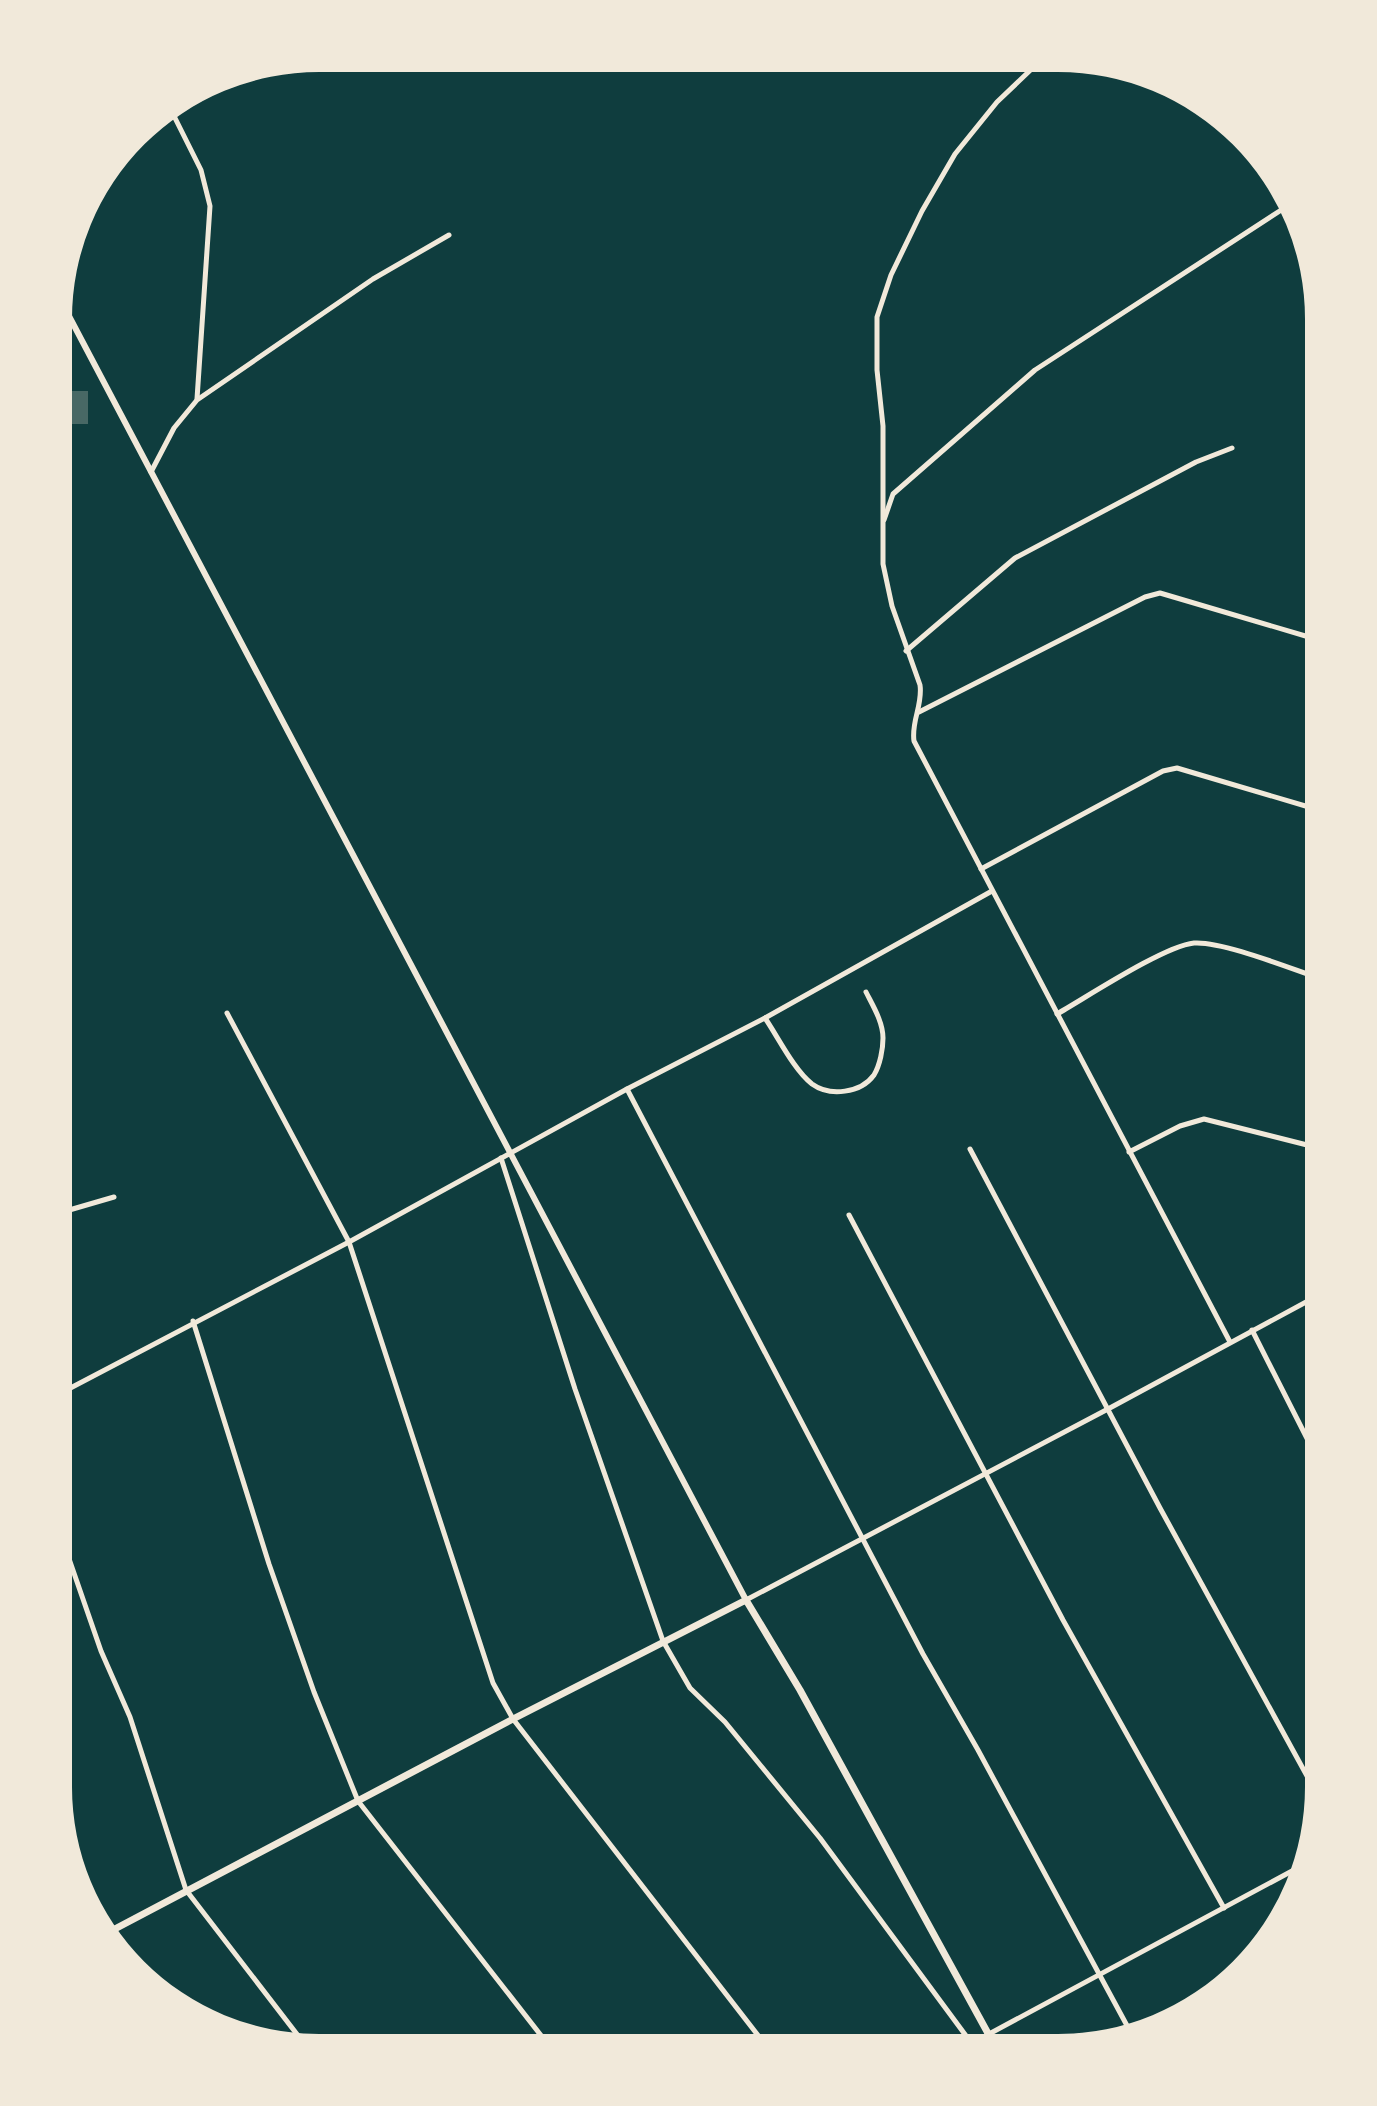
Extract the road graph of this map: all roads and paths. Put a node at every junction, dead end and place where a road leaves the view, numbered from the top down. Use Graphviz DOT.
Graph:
graph roads {
  1 [pos="1028,72"];
  2 [pos="175,118"];
  3 [pos="1280,211"];
  4 [pos="449,235"];
  5 [pos="72,327"];
  6 [pos="197,400"];
  7 [pos="1232,448"];
  8 [pos="150,472"];
  9 [pos="882,527"];
  10 [pos="1305,636"];
  11 [pos="906,651"];
  12 [pos="918,713"];
  13 [pos="1305,806"];
  14 [pos="981,869"];
  15 [pos="992,891"];
  16 [pos="1305,973"];
  17 [pos="866,992"];
  18 [pos="227,1013"];
  19 [pos="1057,1014"];
  20 [pos="765,1018"];
  21 [pos="627,1089"];
  22 [pos="1304,1144"];
  23 [pos="970,1149"];
  24 [pos="511,1151"];
  25 [pos="1129,1152"];
  26 [pos="501,1158"];
  27 [pos="114,1197"];
  28 [pos="72,1209"];
  29 [pos="849,1215"];
  30 [pos="349,1242"];
  31 [pos="1304,1303"];
  32 [pos="193,1321"];
  33 [pos="1252,1330"];
  34 [pos="1230,1342"];
  35 [pos="72,1387"];
  36 [pos="1108,1409"];
  37 [pos="1304,1433"];
  38 [pos="985,1472"];
  39 [pos="861,1538"];
  40 [pos="72,1567"];
  41 [pos="746,1600"];
  42 [pos="663,1641"];
  43 [pos="513,1719"];
  44 [pos="1304,1771"];
  45 [pos="358,1801"];
  46 [pos="1289,1872"];
  47 [pos="186,1890"];
  48 [pos="1224,1908"];
  49 [pos="116,1928"];
  50 [pos="1100,1974"];
  51 [pos="1126,2024"];
  52 [pos="296,2033"];
  53 [pos="540,2034"];
  54 [pos="757,2034"];
  55 [pos="966,2034"];
  56 [pos="988,2034"];
  57 [pos="991,2034"];
  1 -- 9 [label="street"];
  2 -- 6 [label="street"];
  3 -- 9 [label="street"];
  4 -- 6 [label="street"];
  5 -- 8 [label="street"];
  6 -- 8 [label="street"];
  7 -- 11 [label="street"];
  8 -- 24 [label="street"];
  9 -- 11 [label="street"];
  10 -- 12 [label="street"];
  11 -- 12 [label="street"];
  12 -- 14 [label="street"];
  13 -- 14 [label="street"];
  14 -- 15 [label="street"];
  15 -- 19 [label="street"];
  15 -- 20 [label="street"];
  16 -- 19 [label="street"];
  17 -- 20 [label="street"];
  18 -- 30 [label="street"];
  19 -- 25 [label="street"];
  20 -- 21 [label="street"];
  21 -- 24 [label="street"];
  21 -- 39 [label="street"];
  22 -- 25 [label="street"];
  23 -- 36 [label="street"];
  24 -- 26 [label="street"];
  24 -- 41 [label="street"];
  25 -- 34 [label="street"];
  26 -- 30 [label="street"];
  26 -- 42 [label="street"];
  27 -- 28 [label="street"];
  29 -- 38 [label="street"];
  30 -- 32 [label="street"];
  30 -- 43 [label="street"];
  31 -- 33 [label="street"];
  32 -- 35 [label="street"];
  32 -- 45 [label="street"];
  33 -- 34 [label="street"];
  33 -- 37 [label="street"];
  34 -- 36 [label="street"];
  36 -- 38 [label="street"];
  36 -- 44 [label="street"];
  38 -- 39 [label="street"];
  38 -- 48 [label="street"];
  39 -- 41 [label="street"];
  39 -- 50 [label="street"];
  40 -- 47 [label="street"];
  41 -- 42 [label="main road"];
  41 -- 56 [label="main road"];
  42 -- 43 [label="main road"];
  42 -- 55 [label="street"];
  43 -- 45 [label="main road"];
  43 -- 54 [label="street"];
  45 -- 47 [label="main road"];
  45 -- 53 [label="street"];
  46 -- 48 [label="street"];
  47 -- 49 [label="main road"];
  47 -- 52 [label="street"];
  48 -- 50 [label="street"];
  50 -- 51 [label="street"];
  50 -- 57 [label="street"];
}
